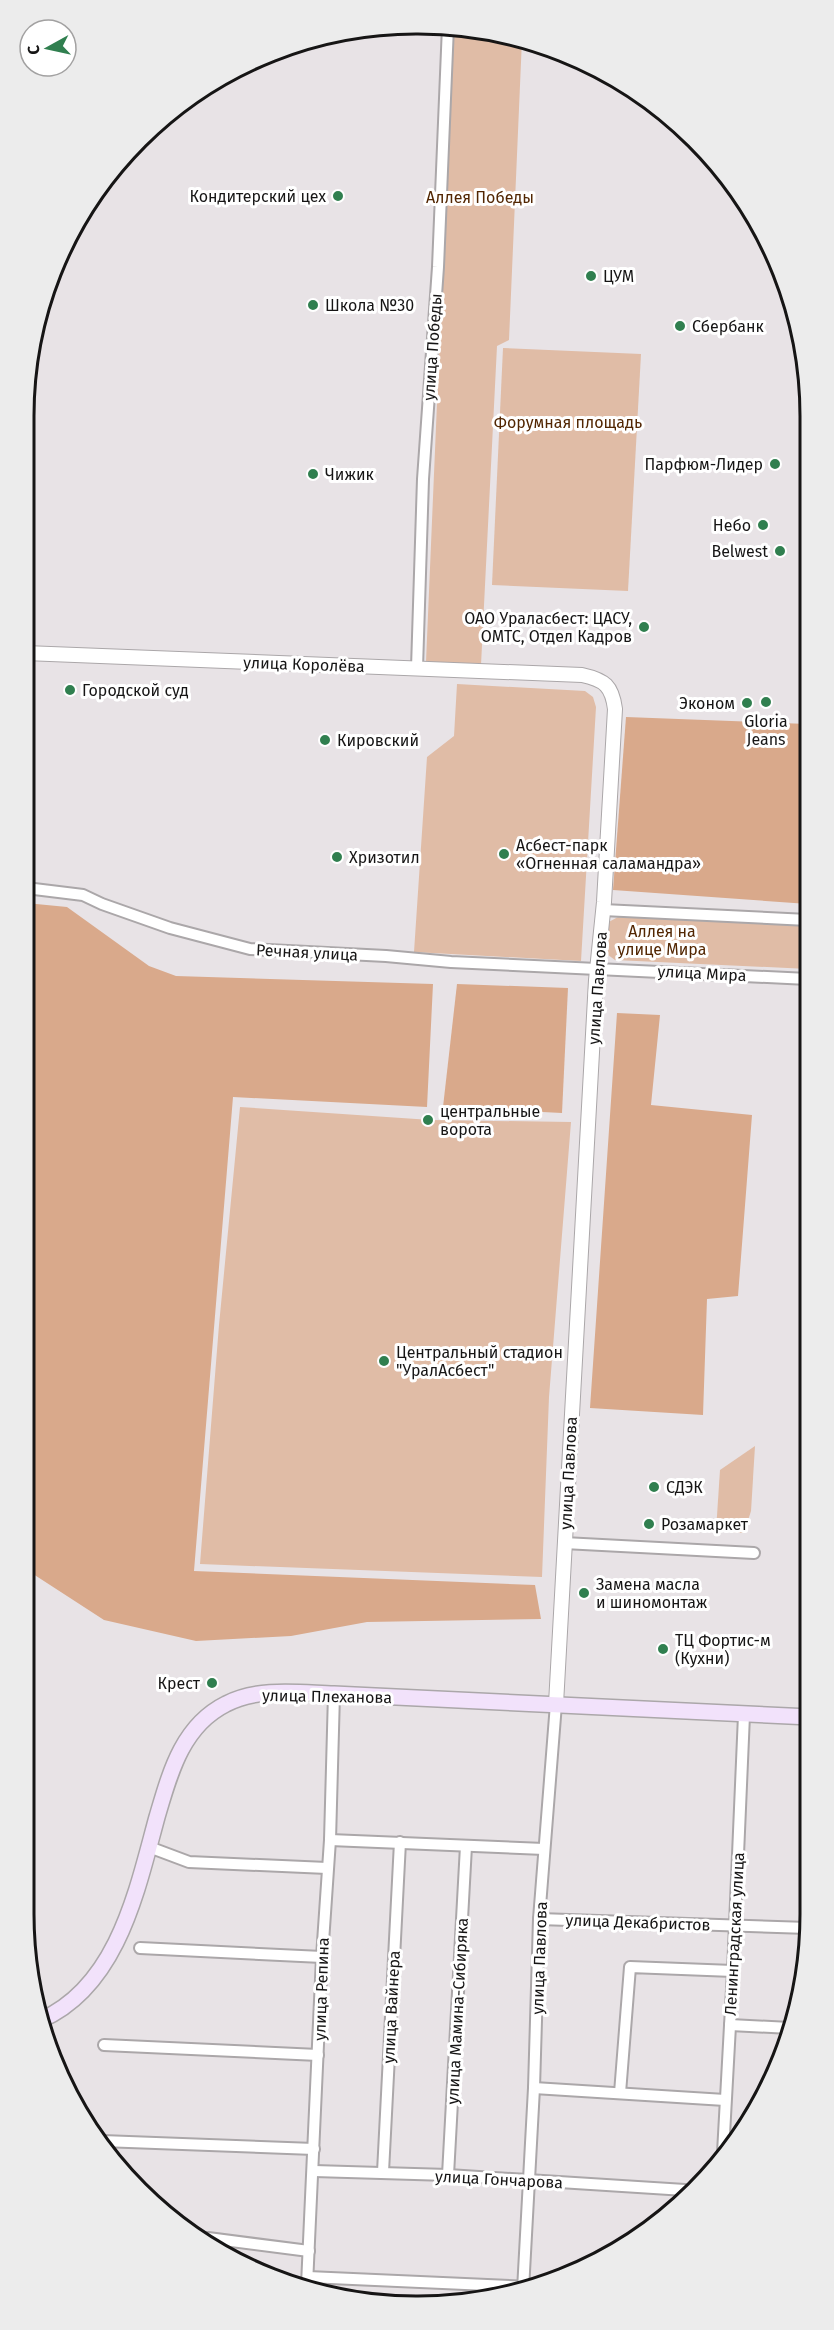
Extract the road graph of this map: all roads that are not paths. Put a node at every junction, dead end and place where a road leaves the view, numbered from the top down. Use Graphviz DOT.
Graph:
graph roads {
  1 [pos="448,36"];
  2 [pos="34,653"];
  3 [pos="417,668"];
  4 [pos="582,675"];
  5 [pos="34,889"];
  6 [pos="603,910"];
  7 [pos="800,920"];
  8 [pos="597,968"];
  9 [pos="800,979"];
  10 [pos="564,1543"];
  11 [pos="753,1553"];
  12 [pos="334,1694"];
  13 [pos="556,1704"];
  14 [pos="744,1715"];
  15 [pos="800,1717"];
  16 [pos="330,1840"];
  17 [pos="400,1842"];
  18 [pos="466,1846"];
  19 [pos="149,1847"];
  20 [pos="544,1849"];
  21 [pos="327,1868"];
  22 [pos="539,1919"];
  23 [pos="735,1924"];
  24 [pos="799,1928"];
  25 [pos="140,1948"];
  26 [pos="322,1957"];
  27 [pos="733,1971"];
  28 [pos="49,2015"];
  29 [pos="730,2025"];
  30 [pos="781,2028"];
  31 [pos="104,2045"];
  32 [pos="318,2055"];
  33 [pos="534,2088"];
  34 [pos="620,2093"];
  35 [pos="725,2100"];
  36 [pos="110,2141"];
  37 [pos="723,2141"];
  38 [pos="314,2149"];
  39 [pos="314,2171"];
  40 [pos="382,2172"];
  41 [pos="448,2175"];
  42 [pos="529,2180"];
  43 [pos="680,2190"];
  44 [pos="218,2239"];
  45 [pos="309,2251"];
  46 [pos="308,2279"];
  47 [pos="526,2279"];
  48 [pos="315,2281"];
  49 [pos="496,2287"];
  1 -- 3 [label="street, улица Победы"];
  2 -- 3 [label="street, улица Королёва"];
  3 -- 4 [label="street, улица Королёва"];
  4 -- 6 [label="street, улица Павлова"];
  5 -- 8 [label="street, Речная улица"];
  6 -- 7 [label="street"];
  6 -- 8 [label="street, улица Павлова"];
  8 -- 9 [label="street, улица Мира"];
  8 -- 10 [label="street, улица Павлова"];
  10 -- 11 [label="street"];
  10 -- 13 [label="street, улица Павлова"];
  12 -- 13 [label="main road, улица Плеханова"];
  12 -- 16 [label="street, улица Репина"];
  12 -- 19 [label="main road, улица Плеханова"];
  13 -- 14 [label="main road, улица Плеханова"];
  13 -- 20 [label="street, улица Павлова"];
  14 -- 15 [label="main road, улица Плеханова"];
  14 -- 23 [label="street, Ленинградская улица"];
  16 -- 17 [label="street"];
  16 -- 21 [label="street, улица Репина"];
  17 -- 18 [label="street"];
  17 -- 40 [label="street, улица Вайнера"];
  18 -- 20 [label="street"];
  18 -- 41 [label="street, улица Мамина-Сибиряка"];
  19 -- 21 [label="street"];
  19 -- 28 [label="main road, улица Плеханова"];
  20 -- 22 [label="street, улица Павлова"];
  21 -- 26 [label="street, улица Репина"];
  22 -- 23 [label="street, улица Декабристов"];
  22 -- 33 [label="street, улица Павлова"];
  23 -- 24 [label="street, улица Декабристов"];
  23 -- 27 [label="street, Ленинградская улица"];
  25 -- 26 [label="street"];
  26 -- 32 [label="street, улица Репина"];
  27 -- 29 [label="street, Ленинградская улица"];
  27 -- 34 [label="street"];
  29 -- 30 [label="street"];
  29 -- 35 [label="street, Ленинградская улица"];
  31 -- 32 [label="street"];
  32 -- 38 [label="street, улица Репина"];
  33 -- 34 [label="street"];
  33 -- 42 [label="street, улица Павлова"];
  34 -- 35 [label="street"];
  35 -- 37 [label="street, Ленинградская улица"];
  36 -- 38 [label="street"];
  38 -- 39 [label="street, улица Репина"];
  39 -- 40 [label="street, улица Гончарова"];
  39 -- 45 [label="street, улица Репина"];
  40 -- 41 [label="street, улица Гончарова"];
  41 -- 42 [label="street, улица Гончарова"];
  42 -- 43 [label="street, улица Гончарова"];
  42 -- 47 [label="street, улица Павлова"];
  44 -- 45 [label="street"];
  45 -- 46 [label="street, улица Репина"];
  48 -- 49 [label="street"];
}
